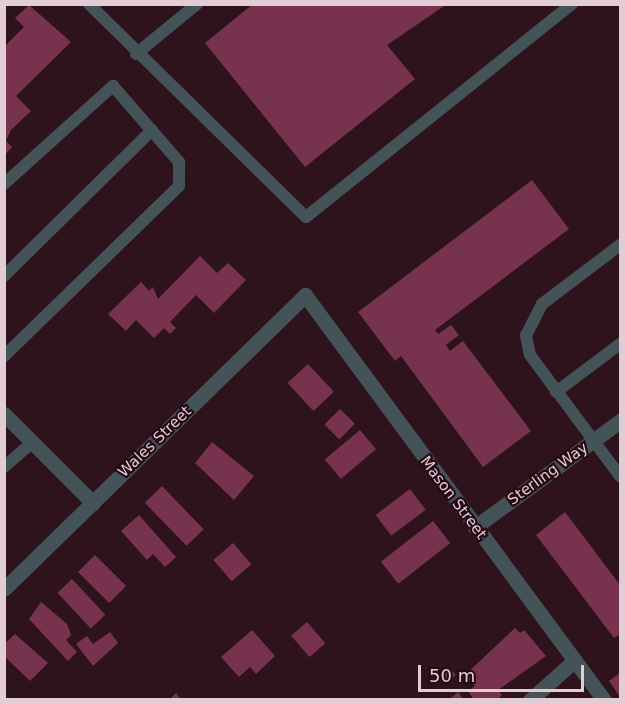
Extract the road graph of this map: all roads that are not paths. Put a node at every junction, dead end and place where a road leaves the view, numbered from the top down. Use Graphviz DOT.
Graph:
graph roads {
  1 [pos="89,4"];
  2 [pos="197,4"];
  3 [pos="572,4"];
  4 [pos="136,54"];
  5 [pos="152,130"];
  6 [pos="4,184"];
  7 [pos="621,245"];
  8 [pos="4,276"];
  9 [pos="305,296"];
  10 [pos="621,344"];
  11 [pos="4,356"];
  12 [pos="556,392"];
  13 [pos="4,414"];
  14 [pos="621,421"];
  15 [pos="594,441"];
  16 [pos="33,442"];
  17 [pos="4,467"];
  18 [pos="621,476"];
  19 [pos="93,502"];
  20 [pos="475,527"];
  21 [pos="4,589"];
  22 [pos="575,660"];
  23 [pos="530,699"];
  24 [pos="604,699"];
  1 -- 4 [label="lane"];
  2 -- 4 [label="lane"];
  3 -- 4 [label="lane"];
  5 -- 6 [label="lane"];
  5 -- 8 [label="lane"];
  5 -- 11 [label="lane"];
  7 -- 12 [label="lane"];
  9 -- 19 [label="street, Wales Street"];
  9 -- 20 [label="street, Mason Street"];
  10 -- 12 [label="lane"];
  12 -- 15 [label="lane"];
  13 -- 16 [label="street"];
  14 -- 15 [label="street, Sterling Way"];
  15 -- 18 [label="lane"];
  15 -- 20 [label="street, Sterling Way"];
  16 -- 17 [label="lane"];
  16 -- 19 [label="street"];
  19 -- 21 [label="street, Wales Street"];
  20 -- 22 [label="street, Mason Street"];
  22 -- 23 [label="street"];
  22 -- 24 [label="street, Mason Street"];
}
